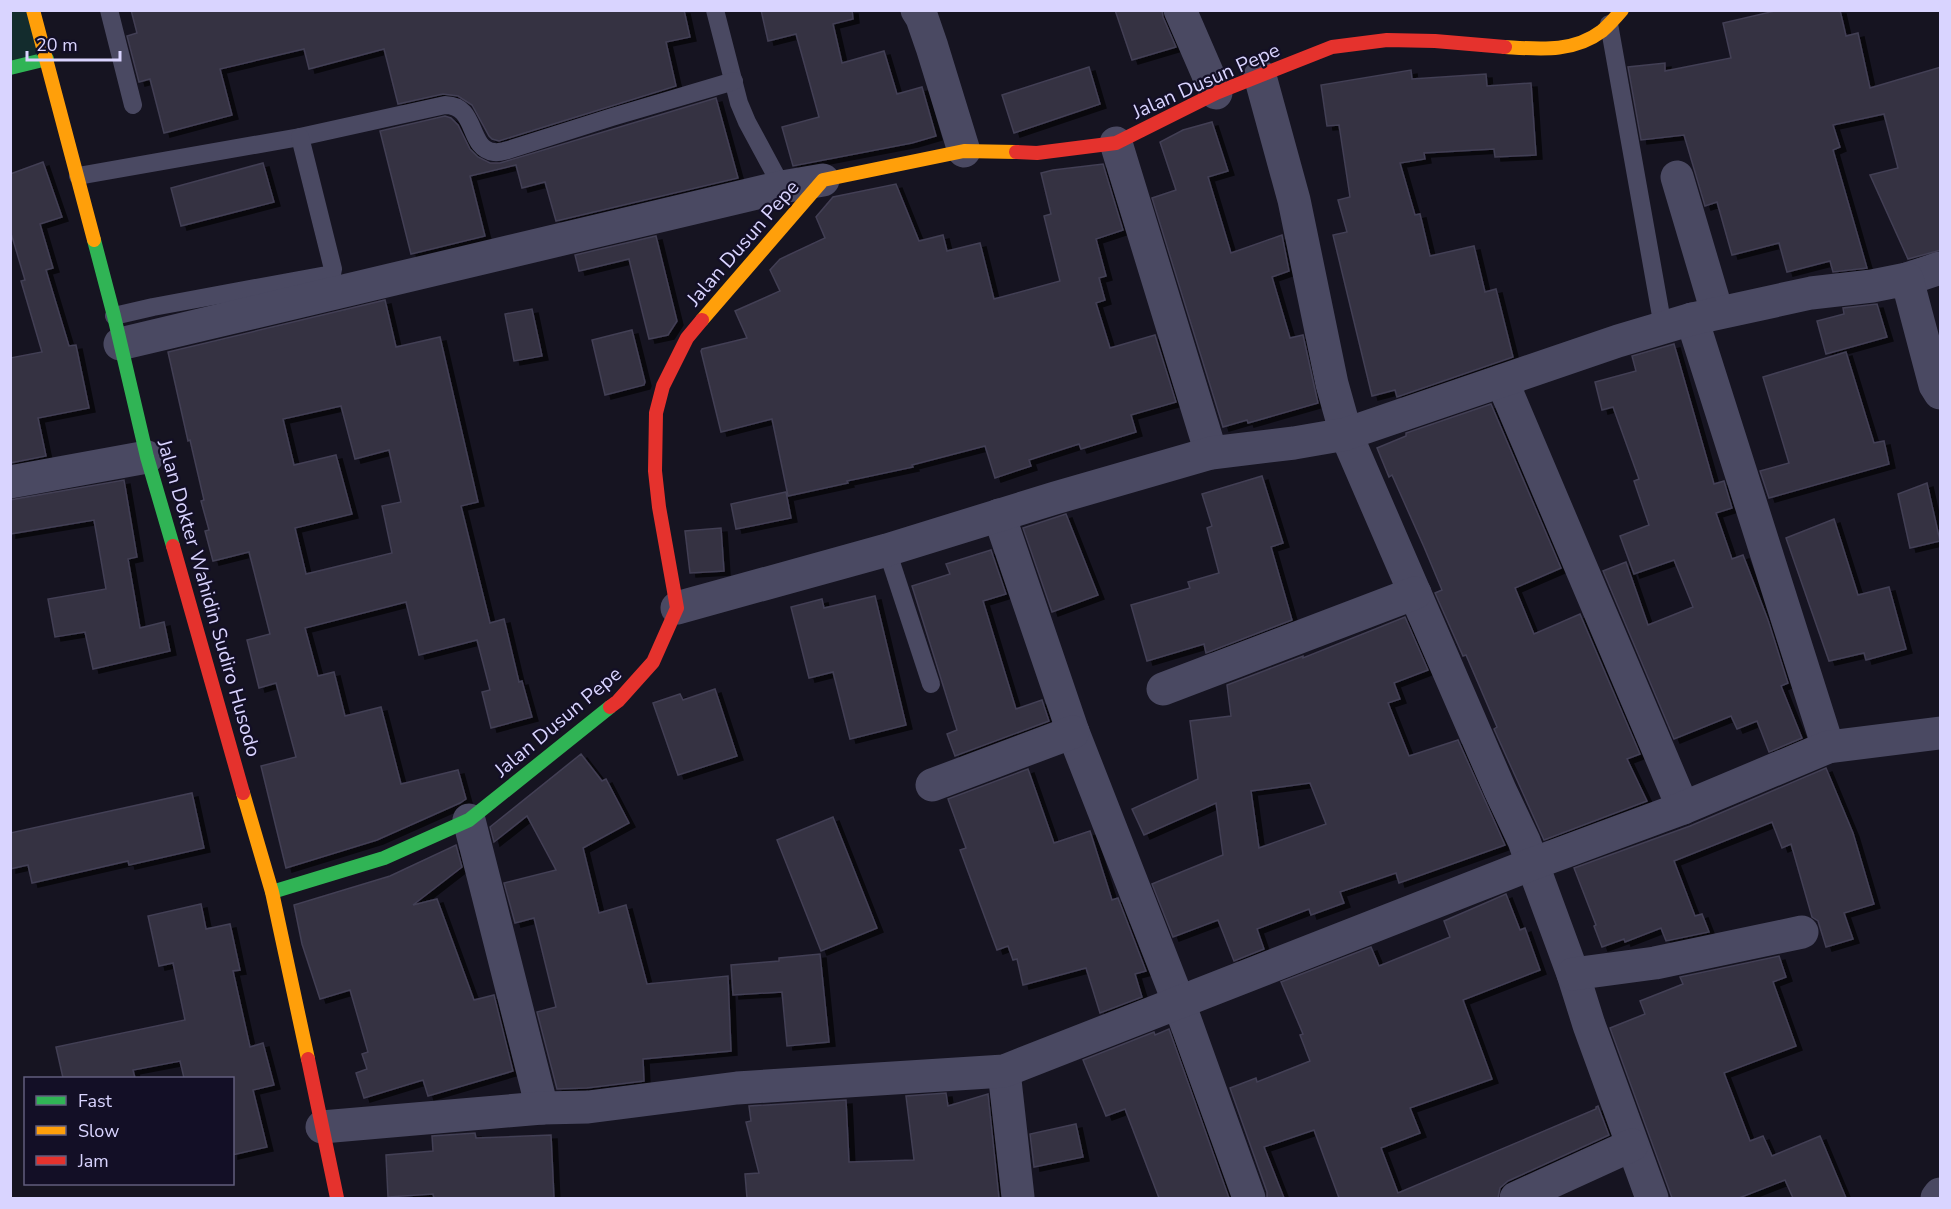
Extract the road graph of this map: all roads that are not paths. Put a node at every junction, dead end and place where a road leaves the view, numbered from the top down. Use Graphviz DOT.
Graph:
graph roads {
  1 [pos="33,10"];
  2 [pos="109,10"];
  3 [pos="715,10"];
  4 [pos="917,10"];
  5 [pos="1180,10"];
  6 [pos="1622,10"];
  7 [pos="1608,24"];
  8 [pos="46,59"];
  9 [pos="10,68"];
  10 [pos="1260,76"];
  11 [pos="734,81"];
  12 [pos="1216,93"];
  13 [pos="133,105"];
  14 [pos="300,137"];
  15 [pos="1116,143"];
  16 [pos="964,151"];
  17 [pos="78,176"];
  18 [pos="1677,177"];
  19 [pos="823,180"];
  20 [pos="782,188"];
  21 [pos="1941,268"];
  22 [pos="1907,279"];
  23 [pos="1690,319"];
  24 [pos="117,330"];
  25 [pos="1502,381"];
  26 [pos="1941,393"];
  27 [pos="1346,434"];
  28 [pos="1210,453"];
  29 [pos="147,457"];
  30 [pos="10,482"];
  31 [pos="999,515"];
  32 [pos="887,550"];
  33 [pos="1415,593"];
  34 [pos="677,608"];
  35 [pos="931,684"];
  36 [pos="1163,689"];
  37 [pos="1073,732"];
  38 [pos="1941,733"];
  39 [pos="1828,747"];
  40 [pos="932,785"];
  41 [pos="1683,808"];
  42 [pos="469,820"];
  43 [pos="1532,864"];
  44 [pos="272,892"];
  45 [pos="1802,932"];
  46 [pos="1573,974"];
  47 [pos="1179,1003"];
  48 [pos="1004,1071"];
  49 [pos="542,1108"];
  50 [pos="322,1127"];
  51 [pos="1632,1145"];
  52 [pos="1941,1194"];
  53 [pos="1018,1197"];
  54 [pos="337,1198"];
  55 [pos="1249,1198"];
  56 [pos="1516,1198"];
  57 [pos="1652,1198"];
  58 [pos="1937,1198"];
  1 -- 8 [label="street, Jalan Dokter Wahidin Sudiro Husodo"];
  2 -- 13 [label="lane"];
  3 -- 11 [label="lane"];
  4 -- 16 [label="street"];
  5 -- 12 [label="street"];
  6 -- 7 [label="street, Jalan Dusun Pepe"];
  7 -- 10 [label="street, Jalan Dusun Pepe"];
  7 -- 23 [label="lane"];
  8 -- 9 [label="street"];
  8 -- 17 [label="street, Jalan Dokter Wahidin Sudiro Husodo"];
  10 -- 12 [label="street, Jalan Dusun Pepe"];
  10 -- 27 [label="street"];
  11 -- 14 [label="lane"];
  11 -- 20 [label="lane"];
  12 -- 15 [label="street, Jalan Dusun Pepe"];
  14 -- 17 [label="lane"];
  14 -- 24 [label="lane"];
  15 -- 16 [label="street, Jalan Dusun Pepe"];
  15 -- 28 [label="street"];
  16 -- 19 [label="street, Jalan Dusun Pepe"];
  17 -- 24 [label="street, Jalan Dokter Wahidin Sudiro Husodo"];
  18 -- 23 [label="street"];
  19 -- 20 [label="street"];
  19 -- 34 [label="street, Jalan Dusun Pepe"];
  20 -- 24 [label="street"];
  21 -- 22 [label="street"];
  22 -- 23 [label="street"];
  22 -- 26 [label="street"];
  23 -- 25 [label="street"];
  23 -- 39 [label="street"];
  24 -- 29 [label="street, Jalan Dokter Wahidin Sudiro Husodo"];
  25 -- 27 [label="street"];
  25 -- 41 [label="street"];
  27 -- 28 [label="street"];
  27 -- 33 [label="street"];
  28 -- 31 [label="street"];
  29 -- 30 [label="street"];
  29 -- 44 [label="street, Jalan Dokter Wahidin Sudiro Husodo"];
  31 -- 32 [label="street"];
  31 -- 37 [label="street"];
  32 -- 34 [label="street"];
  32 -- 35 [label="lane"];
  33 -- 36 [label="street"];
  33 -- 43 [label="street"];
  34 -- 42 [label="street, Jalan Dusun Pepe"];
  37 -- 40 [label="street"];
  37 -- 47 [label="street"];
  38 -- 39 [label="street"];
  39 -- 41 [label="street"];
  41 -- 43 [label="street"];
  42 -- 44 [label="street, Jalan Dusun Pepe"];
  42 -- 49 [label="street"];
  43 -- 46 [label="street"];
  43 -- 47 [label="street"];
  44 -- 50 [label="street, Jalan Dokter Wahidin Sudiro Husodo"];
  45 -- 46 [label="street"];
  46 -- 51 [label="street"];
  47 -- 48 [label="street"];
  47 -- 55 [label="street"];
  48 -- 49 [label="street"];
  48 -- 53 [label="street"];
  49 -- 50 [label="street"];
  50 -- 54 [label="street, Jalan Dokter Wahidin Sudiro Husodo"];
  51 -- 56 [label="street"];
  51 -- 57 [label="street"];
  52 -- 58 [label="street"];
}
